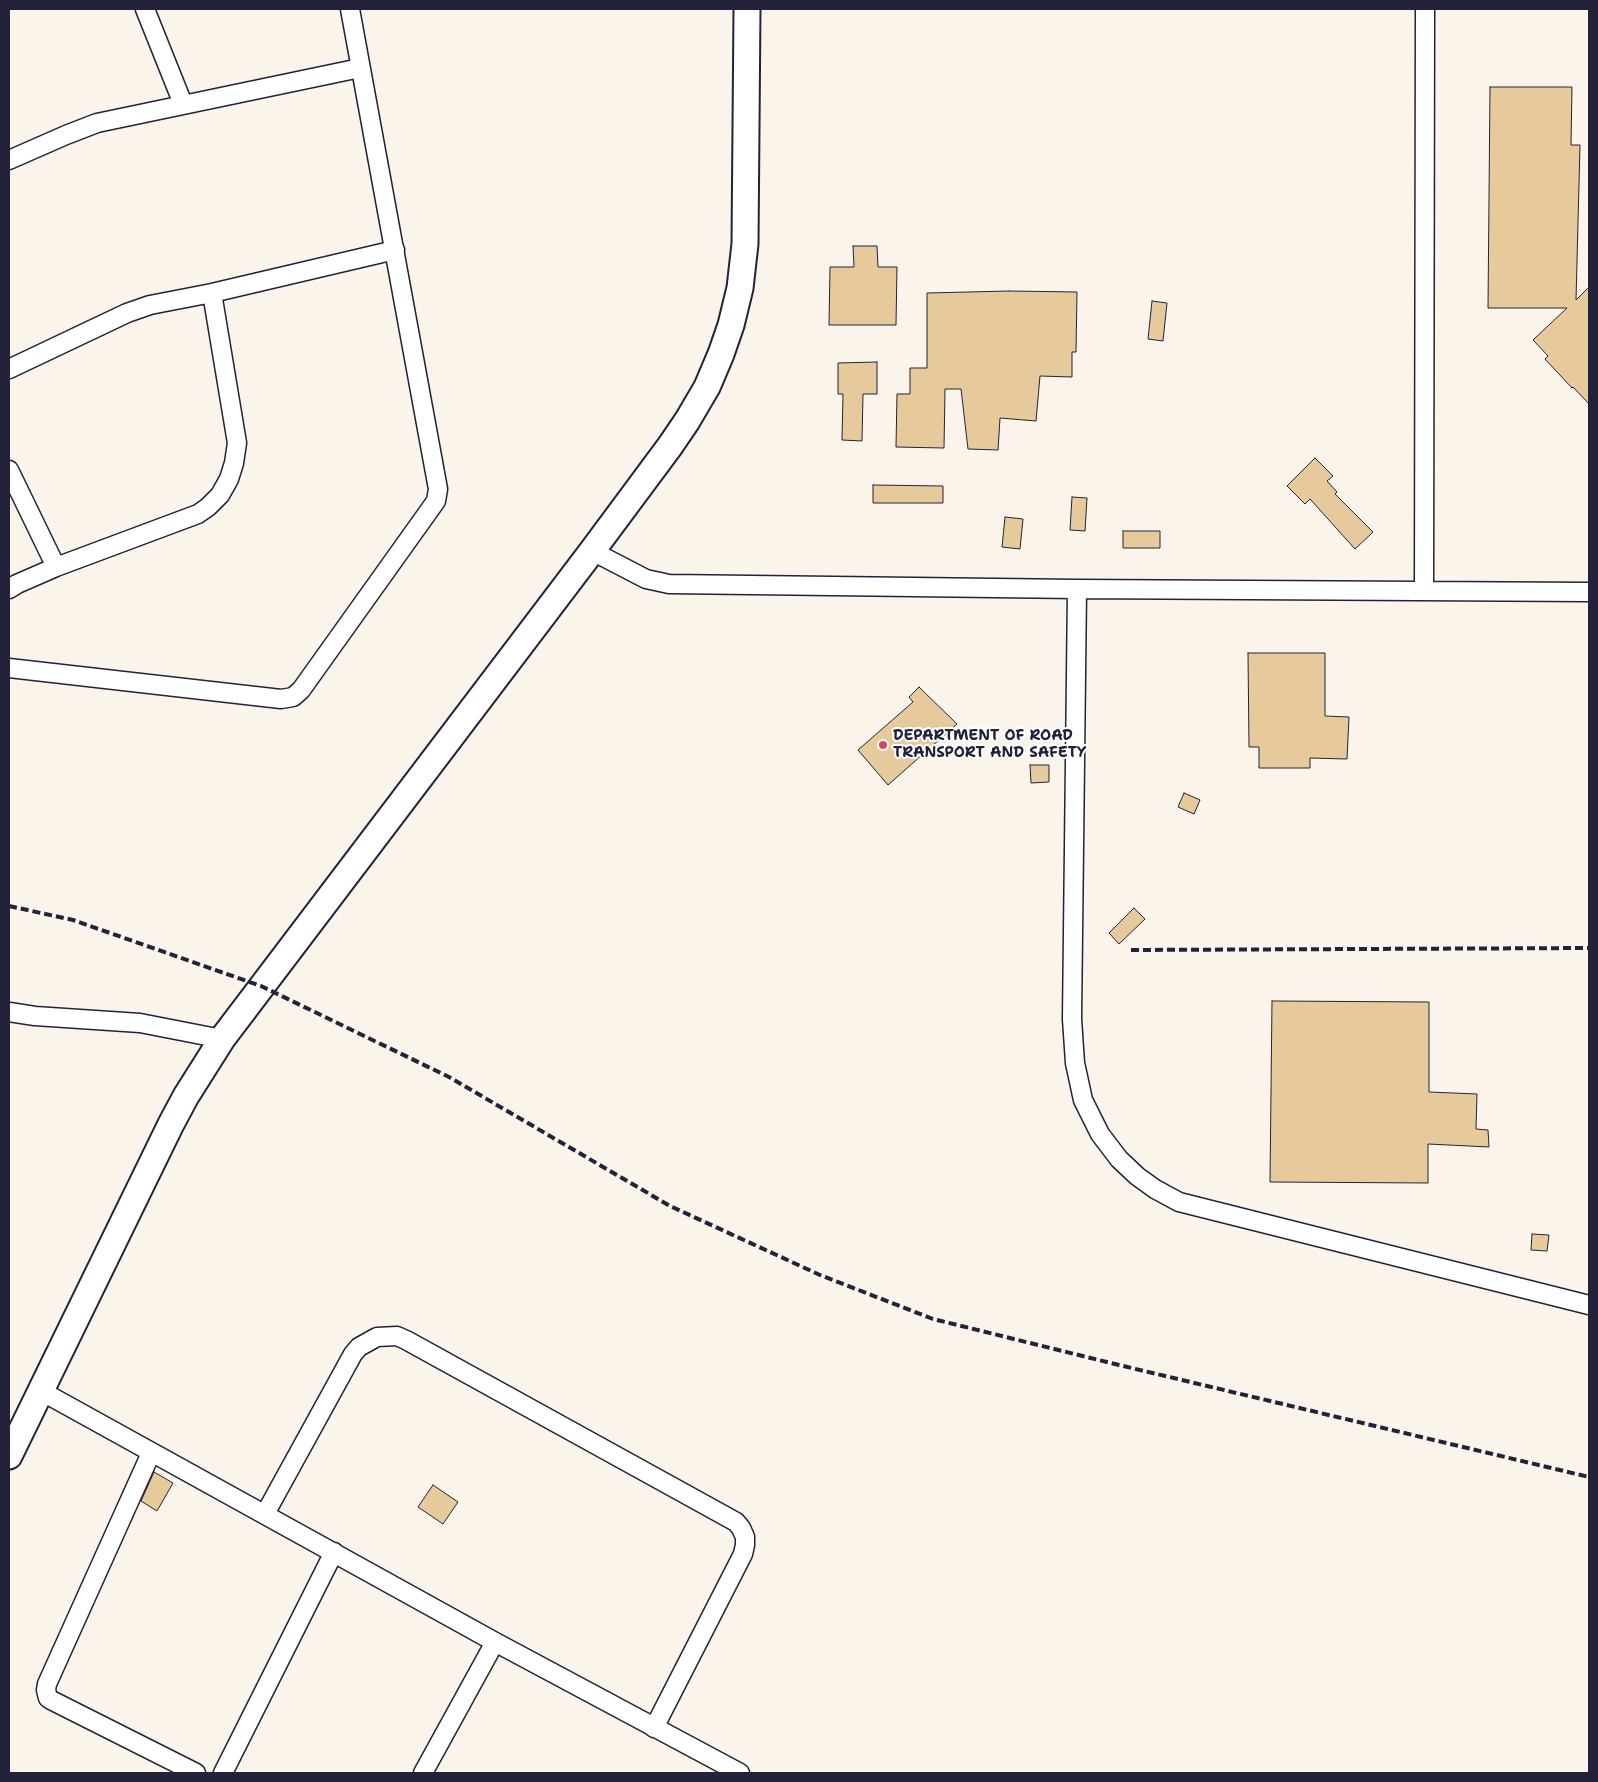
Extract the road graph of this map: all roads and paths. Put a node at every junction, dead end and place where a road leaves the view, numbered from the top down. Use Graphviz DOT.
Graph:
graph roads {
  1 [pos="144,9"];
  2 [pos="350,9"];
  3 [pos="748,9"];
  4 [pos="1424,9"];
  5 [pos="360,68"];
  6 [pos="183,104"];
  7 [pos="11,154"];
  8 [pos="394,250"];
  9 [pos="212,293"];
  10 [pos="9,369"];
  11 [pos="9,470"];
  12 [pos="592,551"];
  13 [pos="56,567"];
  14 [pos="9,589"];
  15 [pos="1077,589"];
  16 [pos="1424,591"];
  17 [pos="1589,592"];
  18 [pos="9,668"];
  19 [pos="9,1012"];
  20 [pos="222,1039"];
  21 [pos="1589,1305"];
  22 [pos="42,1391"];
  23 [pos="151,1453"];
  24 [pos="9,1456"];
  25 [pos="265,1514"];
  26 [pos="334,1552"];
  27 [pos="495,1642"];
  28 [pos="654,1728"];
  29 [pos="196,1773"];
  30 [pos="223,1773"];
  31 [pos="423,1773"];
  32 [pos="740,1773"];
  1 -- 6 [label="street"];
  2 -- 5 [label="street"];
  3 -- 12 [label="street"];
  4 -- 16 [label="street"];
  5 -- 6 [label="street"];
  5 -- 8 [label="street"];
  6 -- 7 [label="street"];
  8 -- 9 [label="street"];
  8 -- 18 [label="street"];
  9 -- 10 [label="street"];
  9 -- 13 [label="street"];
  11 -- 13 [label="street"];
  12 -- 15 [label="street"];
  12 -- 20 [label="street"];
  13 -- 14 [label="street"];
  15 -- 16 [label="street"];
  15 -- 21 [label="street"];
  16 -- 17 [label="street"];
  19 -- 20 [label="street"];
  20 -- 22 [label="street"];
  22 -- 23 [label="street"];
  22 -- 24 [label="street"];
  23 -- 25 [label="street"];
  23 -- 29 [label="street"];
  25 -- 26 [label="street"];
  25 -- 28 [label="street"];
  26 -- 27 [label="street"];
  26 -- 30 [label="street"];
  27 -- 28 [label="street"];
  27 -- 31 [label="street"];
  28 -- 32 [label="street"];
}
